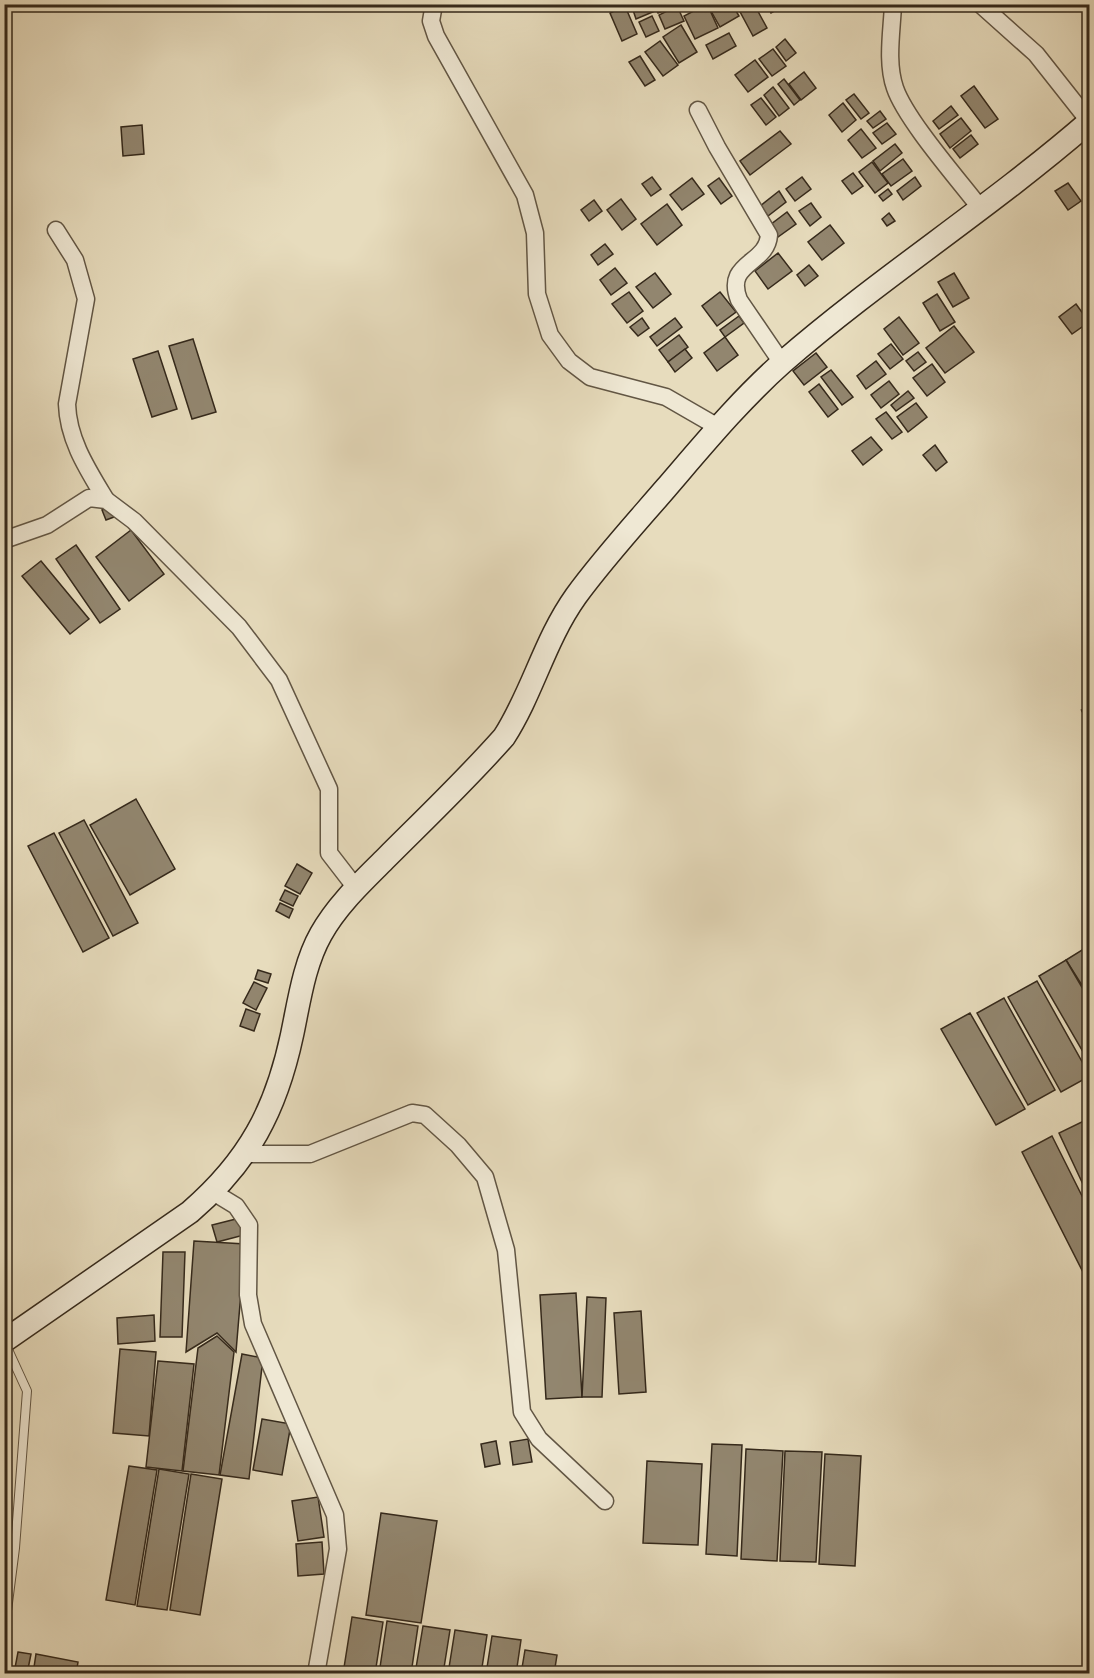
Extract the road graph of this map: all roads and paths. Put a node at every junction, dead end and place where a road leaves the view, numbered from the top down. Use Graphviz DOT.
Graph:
graph roads {
  1 [pos="434,4"];
  2 [pos="893,4"];
  3 [pos="980,4"];
  4 [pos="698,110"];
  5 [pos="1085,116"];
  6 [pos="981,209"];
  7 [pos="56,230"];
  8 [pos="782,363"];
  9 [pos="718,427"];
  10 [pos="106,500"];
  11 [pos="4,540"];
  12 [pos="1089,708"];
  13 [pos="1081,711"];
  14 [pos="357,888"];
  15 [pos="246,1154"];
  16 [pos="213,1192"];
  17 [pos="4,1342"];
  18 [pos="605,1501"];
  19 [pos="4,1634"];
  20 [pos="316,1674"];
  1 -- 9 [label="street"];
  2 -- 6 [label="street"];
  3 -- 5 [label="street"];
  4 -- 8 [label="street"];
  5 -- 6 [label="street"];
  6 -- 8 [label="street"];
  7 -- 10 [label="street"];
  8 -- 9 [label="street"];
  9 -- 14 [label="street"];
  10 -- 11 [label="street"];
  10 -- 14 [label="street"];
  12 -- 13 [label="path"];
  14 -- 15 [label="street"];
  15 -- 16 [label="street"];
  15 -- 18 [label="street"];
  16 -- 17 [label="street"];
  16 -- 20 [label="street"];
  17 -- 19 [label="lane"];
}
